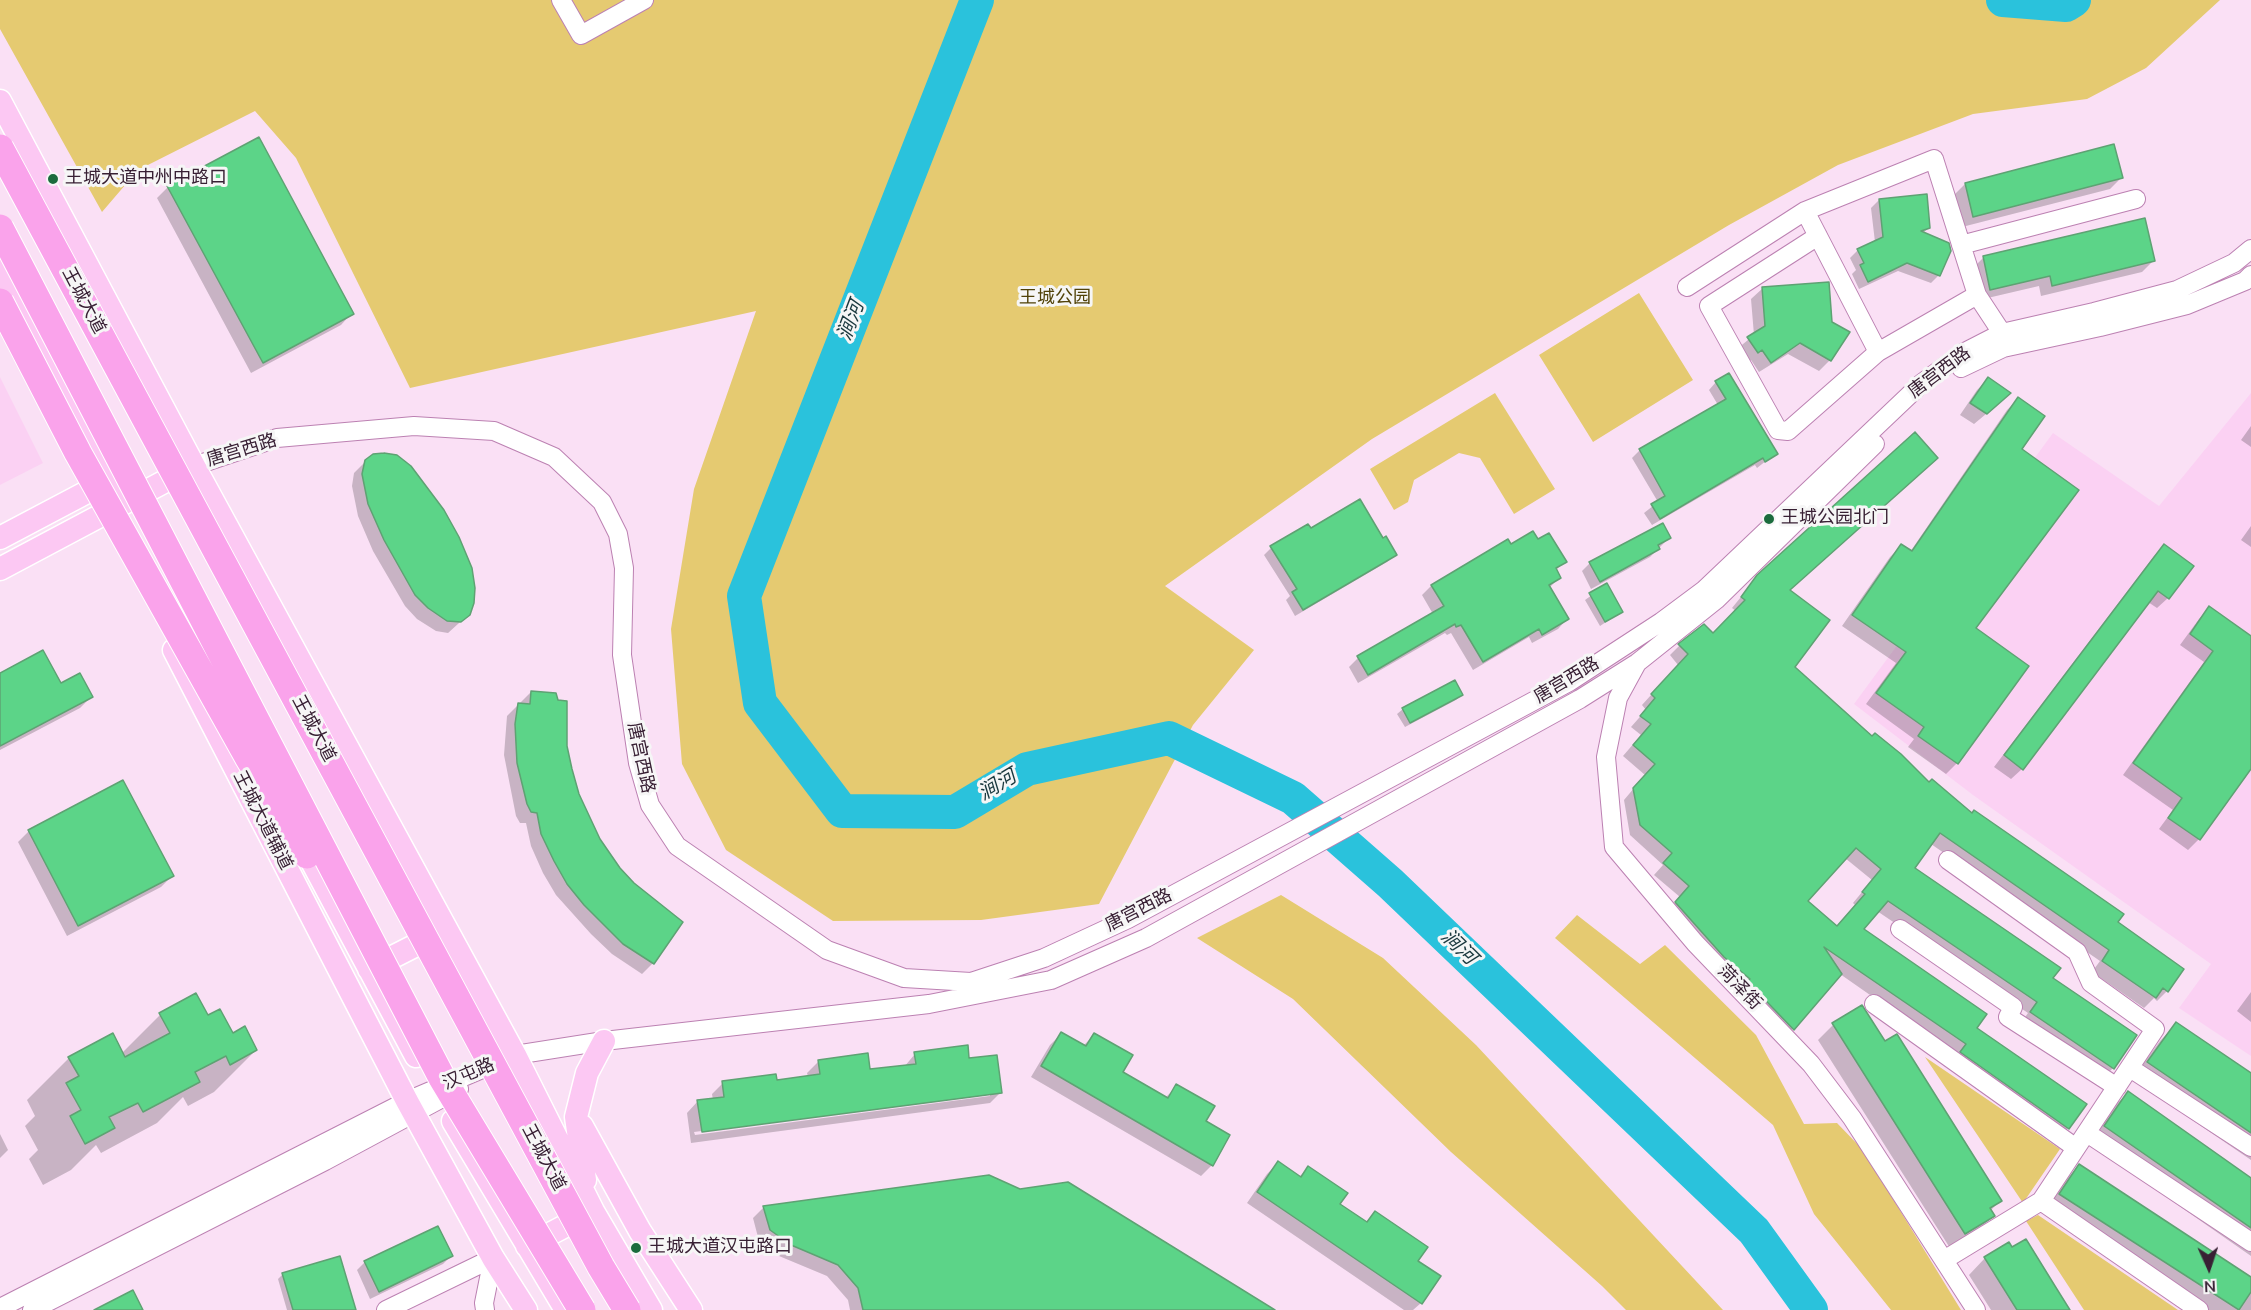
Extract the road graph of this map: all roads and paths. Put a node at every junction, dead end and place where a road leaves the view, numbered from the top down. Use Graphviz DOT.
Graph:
graph roads {
  1 [pos="561,0"];
  2 [pos="644,0"];
  3 [pos="0,101"];
  4 [pos="0,148"];
  5 [pos="2136,199"];
  6 [pos="1806,211"];
  7 [pos="0,228"];
  8 [pos="1818,236"];
  9 [pos="1961,245"];
  10 [pos="2251,249"];
  11 [pos="0,270"];
  12 [pos="2251,275"];
  13 [pos="1688,287"];
  14 [pos="1977,295"];
  15 [pos="0,302"];
  16 [pos="0,331"];
  17 [pos="2002,333"];
  18 [pos="1878,352"];
  19 [pos="194,466"];
  20 [pos="111,484"];
  21 [pos="87,492"];
  22 [pos="120,505"];
  23 [pos="101,516"];
  24 [pos="0,538"];
  25 [pos="0,569"];
  26 [pos="135,575"];
  27 [pos="1629,643"];
  28 [pos="203,659"];
  29 [pos="1637,663"];
  30 [pos="1948,860"];
  31 [pos="1900,929"];
  32 [pos="445,930"];
  33 [pos="369,969"];
  34 [pos="1874,1004"];
  35 [pos="604,1041"];
  36 [pos="515,1056"];
  37 [pos="2130,1068"];
  38 [pos="2117,1087"];
  39 [pos="438,1089"];
  40 [pos="411,1107"];
  41 [pos="576,1117"];
  42 [pos="2087,1133"];
  43 [pos="2251,1147"];
  44 [pos="2076,1148"];
  45 [pos="2041,1201"];
  46 [pos="593,1211"];
  47 [pos="2251,1242"];
  48 [pos="527,1246"];
  49 [pos="493,1258"];
  50 [pos="1944,1260"];
  51 [pos="0,1308"];
  52 [pos="32,1310"];
  53 [pos="386,1310"];
  54 [pos="485,1310"];
  55 [pos="526,1310"];
  56 [pos="566,1310"];
  57 [pos="582,1310"];
  58 [pos="627,1310"];
  59 [pos="651,1310"];
  60 [pos="691,1310"];
  61 [pos="1976,1310"];
  62 [pos="2199,1310"];
  1 -- 2 [label="street"];
  3 -- 19 [label="main road"];
  4 -- 58 [label="highway, 王城大道, bridge"];
  5 -- 9 [label="street"];
  6 -- 8 [label="street"];
  6 -- 9 [label="street"];
  6 -- 13 [label="street"];
  7 -- 39 [label="highway, bridge"];
  8 -- 18 [label="street"];
  8 -- 18 [label="street"];
  9 -- 14 [label="street"];
  10 -- 17 [label="street, 唐宫西路"];
  11 -- 20 [label="main road"];
  12 -- 29 [label="street, 唐宫西路"];
  14 -- 17 [label="street"];
  14 -- 18 [label="street"];
  15 -- 39 [label="highway, bridge"];
  16 -- 21 [label="main road, 王城大道辅道"];
  17 -- 27 [label="street, 唐宫西路"];
  19 -- 20 [label="main road, 唐宫西路"];
  19 -- 22 [label="main road, 唐宫西路"];
  19 -- 27 [label="street, 唐宫西路"];
  19 -- 32 [label="main road"];
  20 -- 21 [label="main road, 唐宫西路"];
  20 -- 22 [label="main road"];
  21 -- 23 [label="main road, 王城大道辅道"];
  21 -- 24 [label="main road, 唐宫西路"];
  22 -- 23 [label="main road, 唐宫西路"];
  22 -- 28 [label="main road"];
  23 -- 25 [label="main road, 唐宫西路"];
  23 -- 26 [label="main road, 王城大道辅道"];
  26 -- 28 [label="main road"];
  26 -- 40 [label="main road, 王城大道辅道"];
  27 -- 29 [label="street"];
  28 -- 33 [label="main road"];
  29 -- 35 [label="street, 唐宫西路"];
  29 -- 50 [label="street, 菏泽街"];
  30 -- 37 [label="street"];
  31 -- 38 [label="street"];
  32 -- 33 [label="main road"];
  32 -- 36 [label="main road"];
  33 -- 39 [label="main road"];
  34 -- 44 [label="street"];
  35 -- 36 [label="street, 唐宫西路"];
  35 -- 41 [label="main road"];
  36 -- 39 [label="street, 汉屯路"];
  36 -- 46 [label="main road"];
  37 -- 38 [label="street"];
  37 -- 43 [label="street"];
  38 -- 42 [label="street"];
  39 -- 40 [label="street, 汉屯路"];
  39 -- 48 [label="main road"];
  39 -- 56 [label="highway, bridge"];
  39 -- 57 [label="highway, bridge"];
  40 -- 49 [label="main road, 王城大道辅道"];
  40 -- 51 [label="street, 汉屯路"];
  40 -- 52 [label="street, 汉屯路"];
  41 -- 46 [label="main road"];
  41 -- 60 [label="main road"];
  42 -- 44 [label="street"];
  42 -- 47 [label="street"];
  44 -- 45 [label="street"];
  45 -- 50 [label="street"];
  45 -- 62 [label="street"];
  46 -- 48 [label="main road"];
  46 -- 59 [label="main road"];
  48 -- 56 [label="main road"];
  49 -- 53 [label="street"];
  49 -- 54 [label="street"];
  49 -- 55 [label="main road, 王城大道辅道"];
  50 -- 61 [label="street, 菏泽街"];
}
